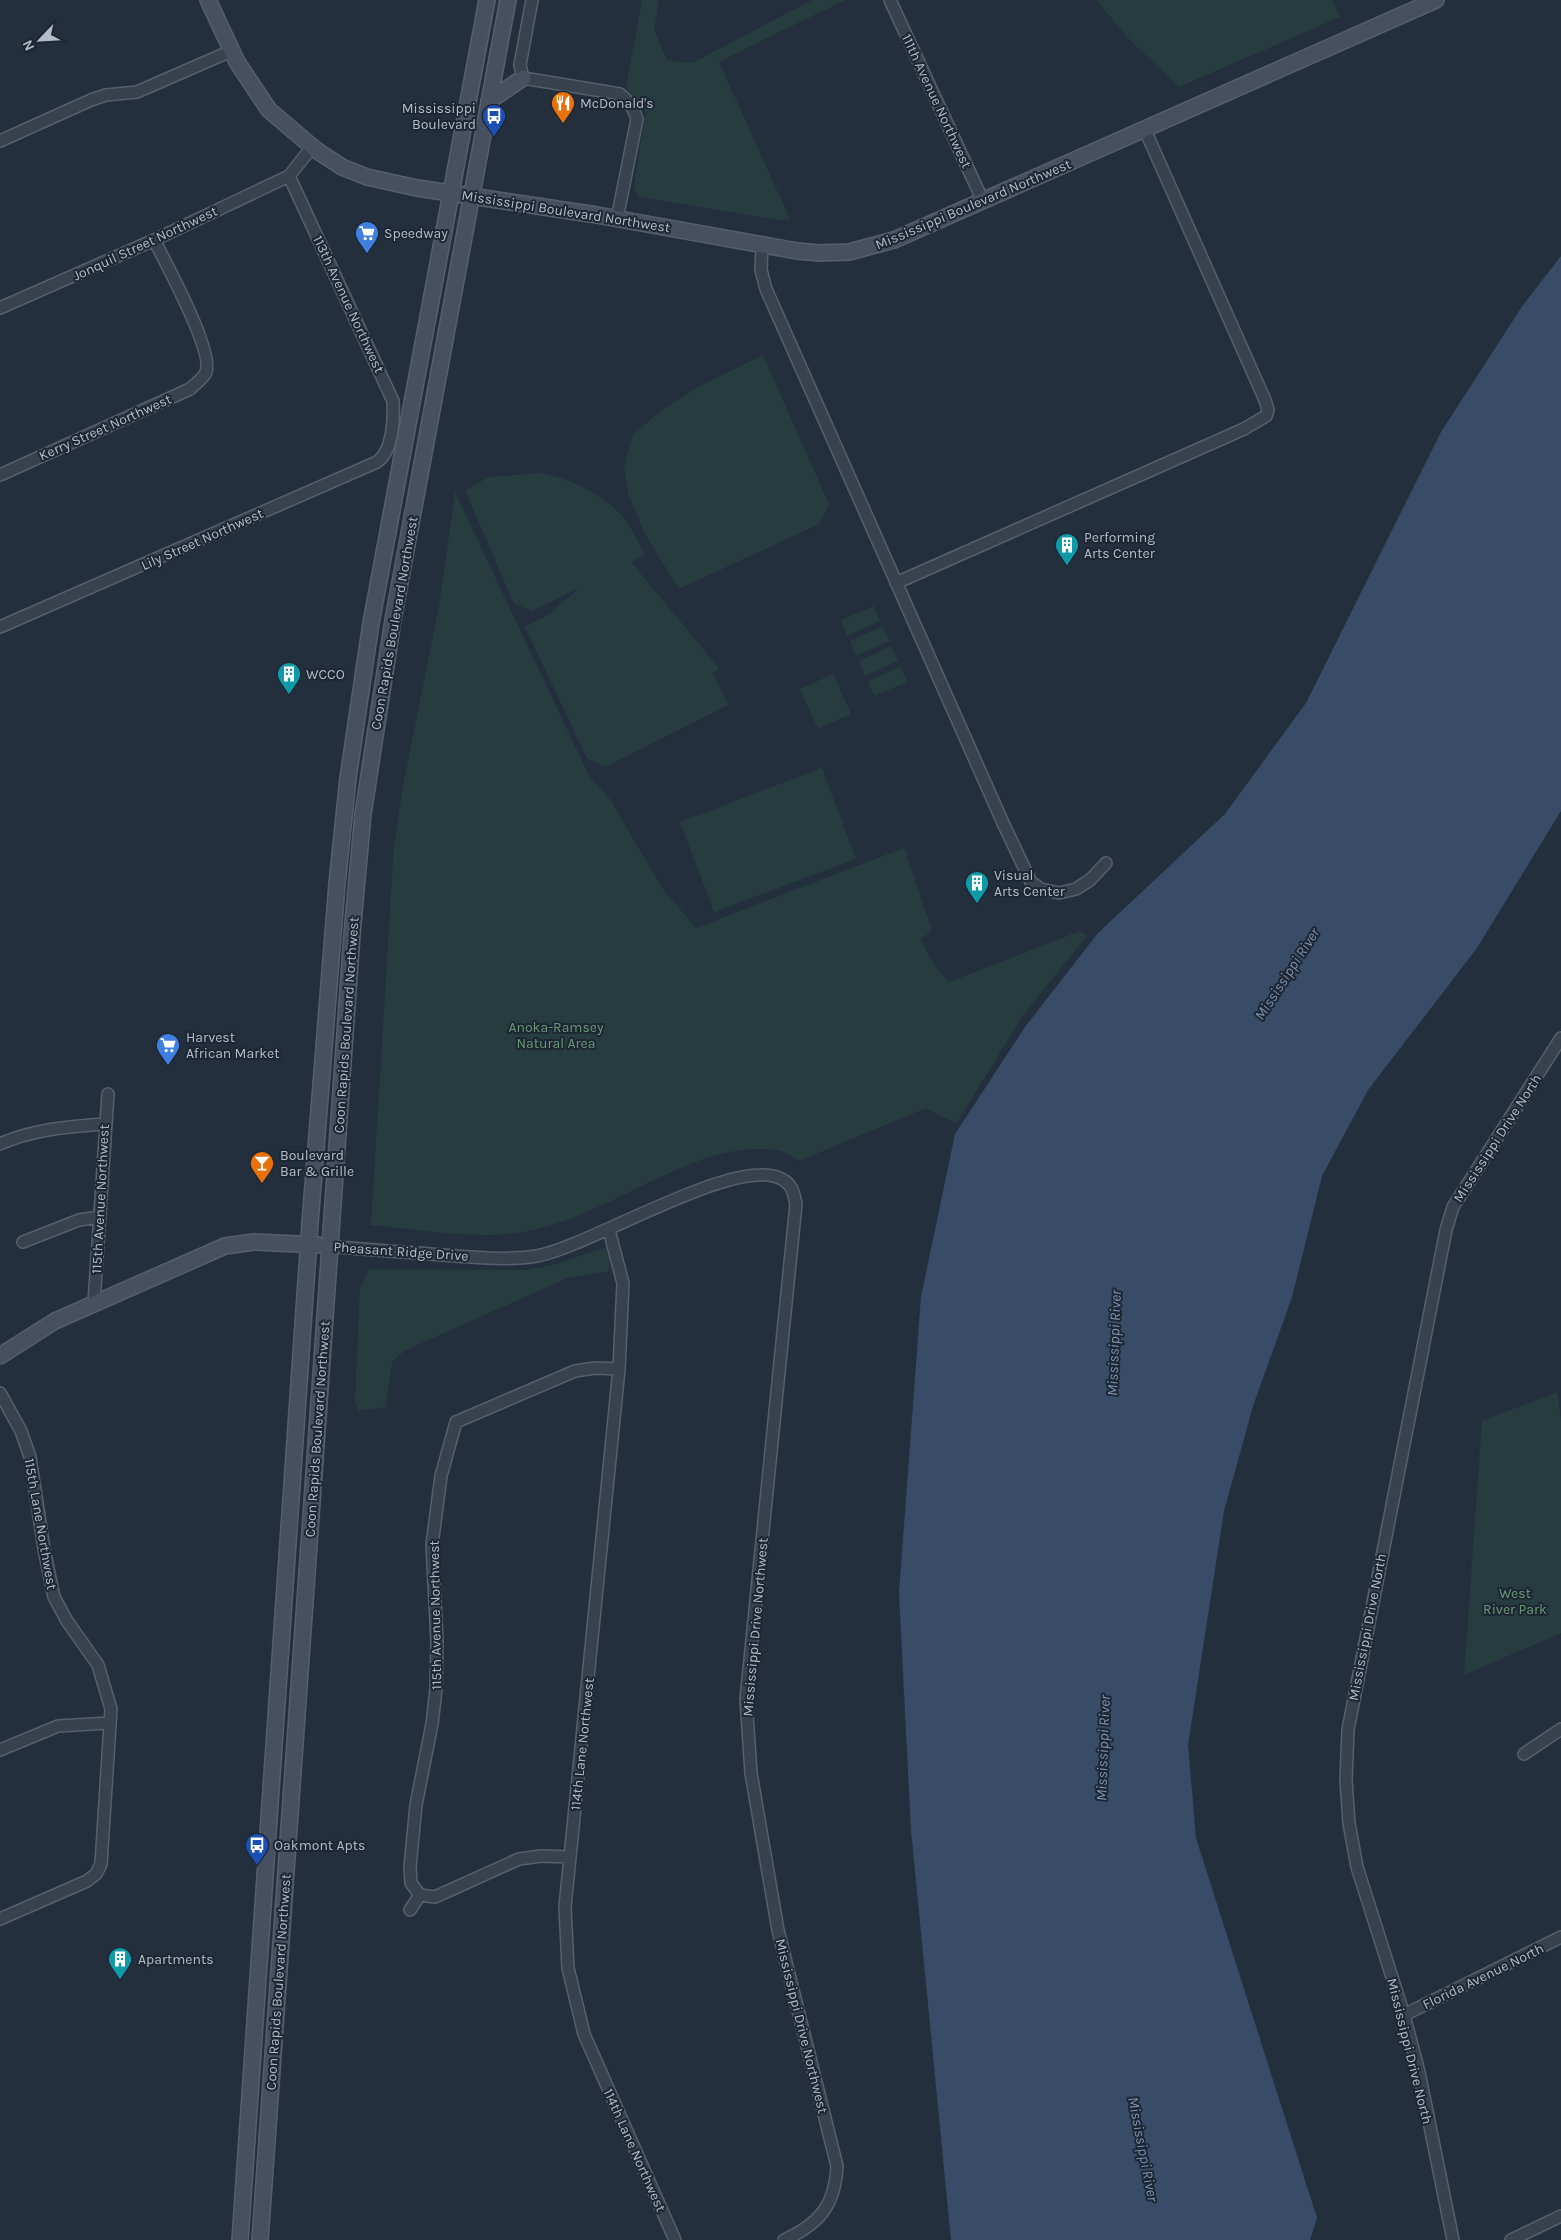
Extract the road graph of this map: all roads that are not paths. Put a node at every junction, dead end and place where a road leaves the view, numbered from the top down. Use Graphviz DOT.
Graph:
graph roads {
  1 [pos="208,0"];
  2 [pos="487,0"];
  3 [pos="508,0"];
  4 [pos="532,0"];
  5 [pos="890,0"];
  6 [pos="1436,0"];
  7 [pos="1417,4"];
  8 [pos="232,51"];
  9 [pos="523,78"];
  10 [pos="489,102"];
  11 [pos="1145,130"];
  12 [pos="0,141"];
  13 [pos="312,147"];
  14 [pos="290,176"];
  15 [pos="452,193"];
  16 [pos="472,195"];
  17 [pos="983,201"];
  18 [pos="617,218"];
  19 [pos="154,240"];
  20 [pos="762,246"];
  21 [pos="0,308"];
  22 [pos="390,436"];
  23 [pos="0,475"];
  24 [pos="896,583"];
  25 [pos="0,627"];
  26 [pos="1106,863"];
  27 [pos="1561,1038"];
  28 [pos="108,1094"];
  29 [pos="104,1124"];
  30 [pos="0,1144"];
  31 [pos="796,1204"];
  32 [pos="98,1217"];
  33 [pos="609,1230"];
  34 [pos="23,1242"];
  35 [pos="309,1245"];
  36 [pos="330,1246"];
  37 [pos="94,1303"];
  38 [pos="0,1356"];
  39 [pos="619,1369"];
  40 [pos="0,1393"];
  41 [pos="110,1723"];
  42 [pos="1561,1729"];
  43 [pos="0,1750"];
  44 [pos="1524,1754"];
  45 [pos="570,1856"];
  46 [pos="420,1895"];
  47 [pos="410,1910"];
  48 [pos="0,1919"];
  49 [pos="1561,1938"];
  50 [pos="1404,2015"];
  51 [pos="1561,2216"];
  52 [pos="240,2240"];
  53 [pos="260,2240"];
  54 [pos="676,2240"];
  55 [pos="784,2240"];
  56 [pos="1453,2240"];
  57 [pos="1511,2240"];
  1 -- 8 [label="main road"];
  2 -- 15 [label="main road, Coon Rapids Boulevard Northwest"];
  3 -- 10 [label="main road, Coon Rapids Boulevard Northwest"];
  4 -- 9 [label="street"];
  5 -- 17 [label="street, 111th Avenue Northwest"];
  6 -- 7 [label="main road, Mississippi Boulevard Northwest"];
  7 -- 11 [label="main road, Mississippi Boulevard Northwest"];
  8 -- 12 [label="street"];
  8 -- 13 [label="main road, Mississippi Boulevard Northwest"];
  9 -- 10 [label="main road"];
  9 -- 18 [label="street"];
  10 -- 16 [label="main road, Coon Rapids Boulevard Northwest"];
  11 -- 17 [label="main road, Mississippi Boulevard Northwest"];
  11 -- 24 [label="street"];
  13 -- 14 [label="street"];
  13 -- 15 [label="main road, Mississippi Boulevard Northwest"];
  14 -- 19 [label="street, Jonquil Street Northwest"];
  14 -- 22 [label="street, 113th Avenue Northwest"];
  15 -- 16 [label="main road, Mississippi Boulevard Northwest"];
  15 -- 35 [label="main road, Coon Rapids Boulevard Northwest"];
  16 -- 18 [label="main road, Mississippi Boulevard Northwest"];
  16 -- 36 [label="main road, Coon Rapids Boulevard Northwest"];
  17 -- 20 [label="main road, Mississippi Boulevard Northwest"];
  18 -- 20 [label="main road, Mississippi Boulevard Northwest"];
  19 -- 21 [label="street, Jonquil Street Northwest"];
  19 -- 23 [label="street, Kerry Street Northwest"];
  20 -- 24 [label="street"];
  22 -- 25 [label="street, Lily Street Northwest"];
  24 -- 26 [label="street"];
  27 -- 50 [label="street, Mississippi Drive North"];
  28 -- 29 [label="street, 115th Avenue Northwest"];
  29 -- 30 [label="street"];
  29 -- 32 [label="street, 115th Avenue Northwest"];
  31 -- 33 [label="street, Pheasant Ridge Drive"];
  31 -- 55 [label="street, Mississippi Drive Northwest"];
  32 -- 34 [label="street"];
  32 -- 37 [label="street, 115th Avenue Northwest"];
  33 -- 36 [label="street, Pheasant Ridge Drive"];
  33 -- 39 [label="street, 114th Lane Northwest"];
  35 -- 36 [label="main road, Pheasant Ridge Drive"];
  35 -- 37 [label="main road, Pheasant Ridge Drive"];
  35 -- 52 [label="main road, Coon Rapids Boulevard Northwest"];
  36 -- 53 [label="main road, Coon Rapids Boulevard Northwest"];
  37 -- 38 [label="main road, Pheasant Ridge Drive"];
  39 -- 45 [label="street, 114th Lane Northwest"];
  39 -- 46 [label="street, 115th Avenue Northwest"];
  40 -- 41 [label="street, 115th Lane Northwest"];
  41 -- 43 [label="street"];
  41 -- 48 [label="street, 115th Lane Northwest"];
  42 -- 44 [label="street"];
  45 -- 46 [label="street"];
  45 -- 54 [label="street, 114th Lane Northwest"];
  46 -- 47 [label="street"];
  49 -- 50 [label="street, Florida Avenue North"];
  50 -- 56 [label="street, Mississippi Drive North"];
  51 -- 57 [label="street"];
}
